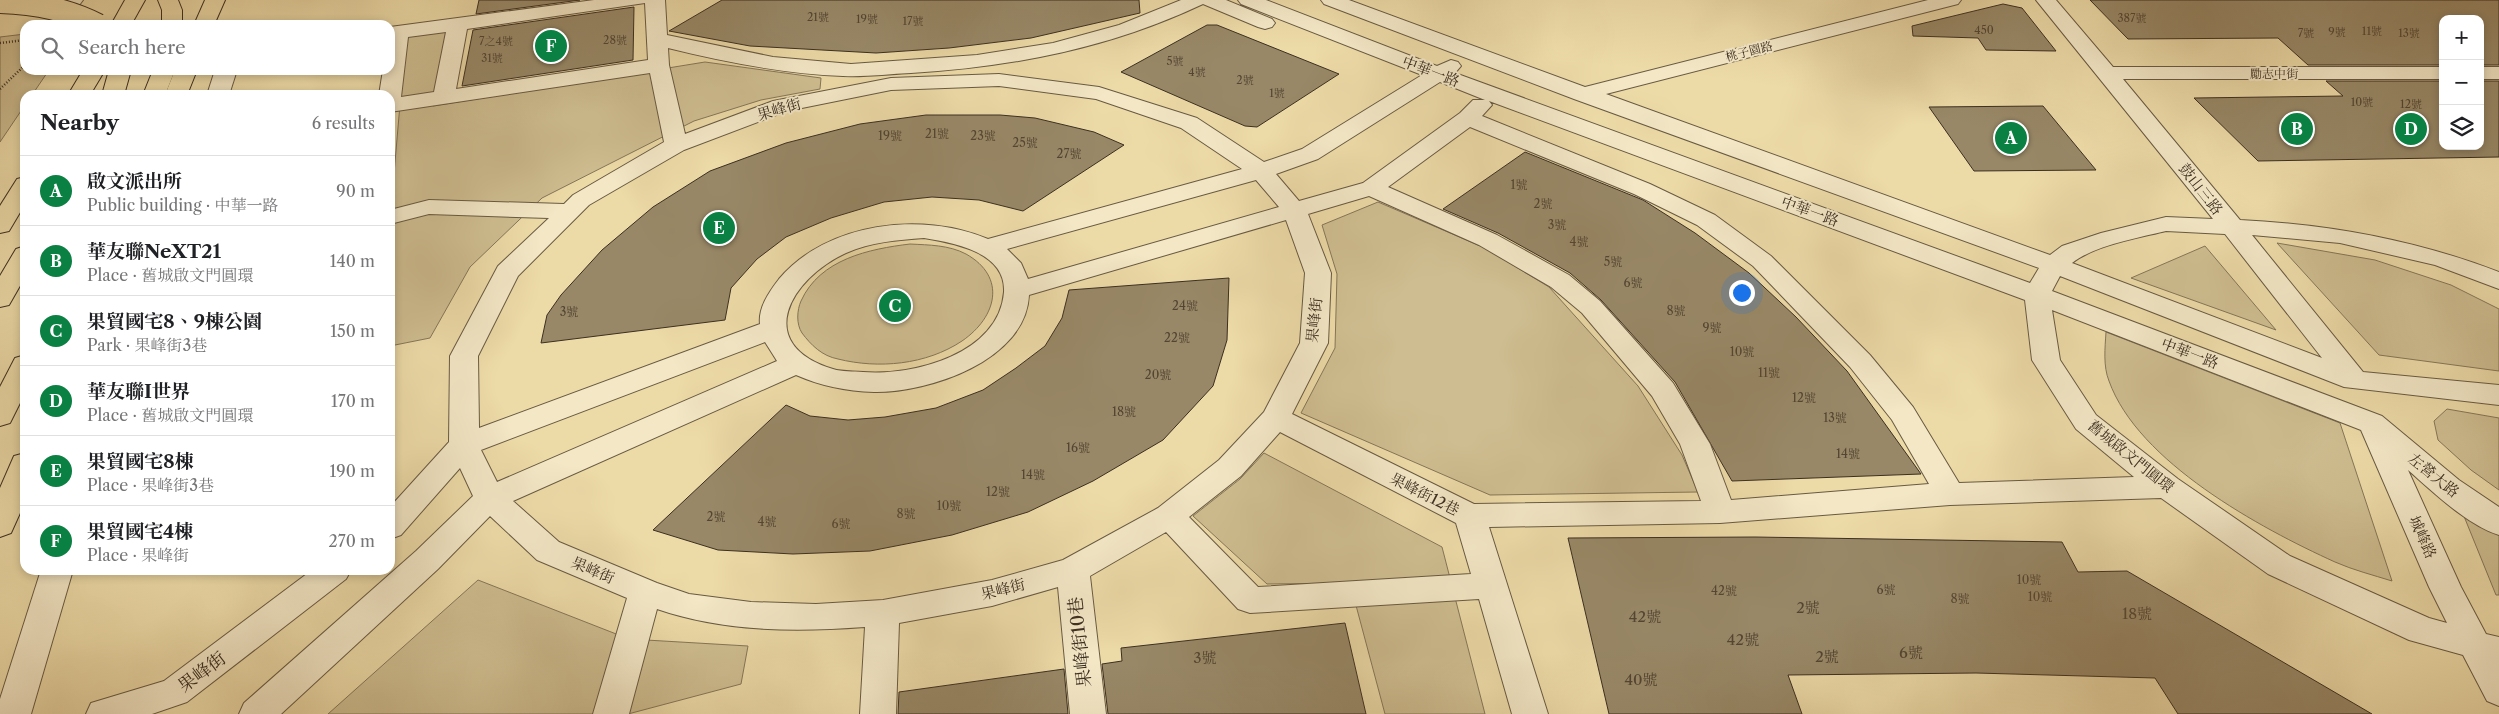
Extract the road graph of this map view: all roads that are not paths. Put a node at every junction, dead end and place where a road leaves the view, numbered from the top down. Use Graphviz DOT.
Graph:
graph roads {
  1 [pos="73,0"];
  2 [pos="135,0"];
  3 [pos="168,0"];
  4 [pos="215,0"];
  5 [pos="638,0"];
  6 [pos="655,0"];
  7 [pos="1197,0"];
  8 [pos="1209,0"];
  9 [pos="1248,0"];
  10 [pos="1331,0"];
  11 [pos="1951,0"];
  12 [pos="2046,0"];
  13 [pos="0,2"];
  14 [pos="0,10"];
  15 [pos="86,20"];
  16 [pos="124,20"];
  17 [pos="172,20"];
  18 [pos="206,20"];
  19 [pos="458,23"];
  20 [pos="395,32"];
  21 [pos="658,40"];
  22 [pos="1471,52"];
  23 [pos="659,65"];
  24 [pos="1524,72"];
  25 [pos="2106,73"];
  26 [pos="2439,73"];
  27 [pos="2484,73"];
  28 [pos="2499,73"];
  29 [pos="1439,74"];
  30 [pos="91,75"];
  31 [pos="119,75"];
  32 [pos="162,75"];
  33 [pos="184,75"];
  34 [pos="224,75"];
  35 [pos="392,75"];
  36 [pos="1419,86"];
  37 [pos="81,90"];
  38 [pos="114,90"];
  39 [pos="156,90"];
  40 [pos="178,90"];
  41 [pos="220,90"];
  42 [pos="391,90"];
  43 [pos="1583,94"];
  44 [pos="1493,95"];
  45 [pos="444,96"];
  46 [pos="395,104"];
  47 [pos="1556,117"];
  48 [pos="1468,118"];
  49 [pos="676,145"];
  50 [pos="1261,171"];
  51 [pos="1372,188"];
  52 [pos="20,192"];
  53 [pos="570,211"];
  54 [pos="1295,211"];
  55 [pos="395,216"];
  56 [pos="0,226"];
  57 [pos="2231,226"];
  58 [pos="988,247"];
  59 [pos="20,263"];
  60 [pos="2053,265"];
  61 [pos="2499,281"];
  62 [pos="1019,290"];
  63 [pos="2037,295"];
  64 [pos="0,299"];
  65 [pos="773,329"];
  66 [pos="796,364"];
  67 [pos="20,374"];
  68 [pos="2354,380"];
  69 [pos="2499,395"];
  70 [pos="0,416"];
  71 [pos="1276,418"];
  72 [pos="2372,423"];
  73 [pos="464,445"];
  74 [pos="20,476"];
  75 [pos="2167,487"];
  76 [pos="1950,494"];
  77 [pos="490,498"];
  78 [pos="1720,512"];
  79 [pos="1168,516"];
  80 [pos="1470,516"];
  81 [pos="395,521"];
  82 [pos="2499,523"];
  83 [pos="0,525"];
  84 [pos="1073,570"];
  85 [pos="55,575"];
  86 [pos="328,575"];
  87 [pos="1491,586"];
  88 [pos="645,592"];
  89 [pos="882,613"];
  90 [pos="2487,648"];
  91 [pos="2499,691"];
  92 [pos="13,714"];
  93 [pos="104,714"];
  94 [pos="257,714"];
  95 [pos="612,714"];
  96 [pos="878,714"];
  97 [pos="1088,714"];
  98 [pos="1530,714"];
  1 -- 14 [label="street"];
  2 -- 16 [label="main road"];
  3 -- 17 [label="main road"];
  4 -- 18 [label="main road"];
  5 -- 19 [label="street"];
  6 -- 21 [label="street"];
  7 -- 21 [label="street"];
  8 -- 36 [label="street"];
  9 -- 29 [label="street, 中華一路"];
  10 -- 22 [label="street, 中華一路"];
  11 -- 43 [label="street, 桃子園路"];
  12 -- 25 [label="street, 鼓山三路"];
  13 -- 15 [label="main road, bridge"];
  19 -- 20 [label="street"];
  19 -- 45 [label="street"];
  21 -- 23 [label="street"];
  22 -- 24 [label="street, 中華一路"];
  22 -- 29 [label="street"];
  23 -- 45 [label="street"];
  23 -- 49 [label="street"];
  24 -- 43 [label="street, 中華一路"];
  24 -- 44 [label="street"];
  25 -- 26 [label="street, 勵志中街"];
  25 -- 57 [label="street, 鼓山三路"];
  27 -- 28 [label="street"];
  29 -- 36 [label="street"];
  29 -- 44 [label="street, 中華一路"];
  30 -- 37 [label="main road"];
  31 -- 38 [label="main road"];
  32 -- 39 [label="main road"];
  33 -- 40 [label="main road"];
  34 -- 41 [label="street"];
  35 -- 42 [label="street"];
  36 -- 50 [label="street"];
  43 -- 47 [label="street, 桃子園路"];
  43 -- 60 [label="street, 中華一路"];
  44 -- 47 [label="street, 中華一路"];
  44 -- 48 [label="street"];
  45 -- 46 [label="street"];
  47 -- 63 [label="street, 中華一路"];
  48 -- 51 [label="street"];
  48 -- 76 [label="street"];
  49 -- 50 [label="street, 果峰街"];
  49 -- 53 [label="street, 果峰街"];
  50 -- 54 [label="street, 果峰街"];
  50 -- 58 [label="street"];
  51 -- 54 [label="street"];
  51 -- 78 [label="street"];
  52 -- 56 [label="main road"];
  53 -- 55 [label="street"];
  53 -- 73 [label="street, 果峰街"];
  54 -- 62 [label="street"];
  54 -- 71 [label="street, 果峰街"];
  57 -- 60 [label="street"];
  57 -- 61 [label="street"];
  57 -- 68 [label="street, 鼓山三路"];
  58 -- 62 [label="street"];
  58 -- 65 [label="street"];
  59 -- 64 [label="main road"];
  60 -- 63 [label="street"];
  60 -- 68 [label="street, 中華一路"];
  62 -- 66 [label="street"];
  63 -- 72 [label="street, 中華一路"];
  63 -- 75 [label="street, 舊城啟文門圓環"];
  65 -- 66 [label="street"];
  65 -- 73 [label="street"];
  66 -- 77 [label="street"];
  67 -- 70 [label="main road"];
  68 -- 69 [label="street"];
  68 -- 72 [label="street, 城峰路"];
  71 -- 79 [label="street, 果峰街"];
  71 -- 80 [label="street, 果峰街12巷"];
  72 -- 82 [label="street, 左營大路"];
  72 -- 90 [label="street, 城峰路"];
  73 -- 77 [label="street, 果峰街"];
  73 -- 81 [label="street"];
  74 -- 83 [label="main road"];
  75 -- 76 [label="street"];
  75 -- 90 [label="street, 舊城啟文門圓環"];
  76 -- 78 [label="street"];
  77 -- 88 [label="street, 果峰街"];
  77 -- 94 [label="street"];
  78 -- 80 [label="street"];
  79 -- 84 [label="street, 果峰街"];
  79 -- 87 [label="street"];
  80 -- 87 [label="street, 果峰街12巷"];
  84 -- 89 [label="street, 果峰街"];
  84 -- 97 [label="street, 果峰街10巷"];
  85 -- 92 [label="street"];
  86 -- 93 [label="street, 果峰街"];
  87 -- 98 [label="street, 果峰街12巷"];
  88 -- 89 [label="street, 果峰街"];
  88 -- 95 [label="street"];
  89 -- 96 [label="street"];
  90 -- 91 [label="street, 城峰路"];
}
